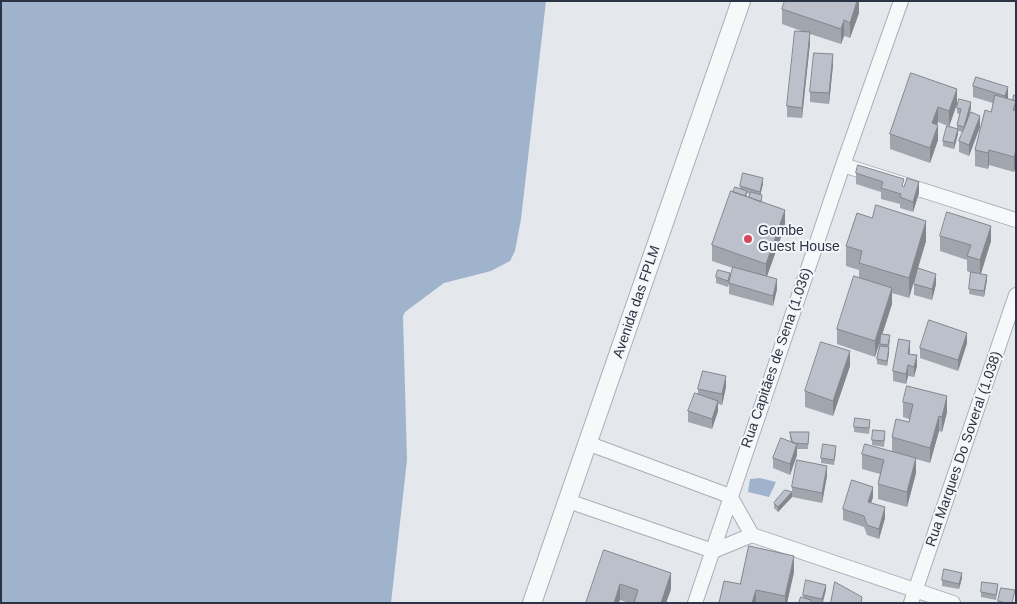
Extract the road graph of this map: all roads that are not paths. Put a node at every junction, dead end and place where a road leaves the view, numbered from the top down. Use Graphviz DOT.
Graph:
graph roads {
  1 [pos="741,1"];
  2 [pos="901,1"];
  3 [pos="843,165"];
  4 [pos="1016,220"];
  5 [pos="1016,295"];
  6 [pos="588,443"];
  7 [pos="730,496"];
  8 [pos="568,502"];
  9 [pos="752,535"];
  10 [pos="713,551"];
  11 [pos="914,597"];
  12 [pos="532,603"];
  13 [pos="695,603"];
  14 [pos="953,603"];
  1 -- 6 [label="street, Avenida das FPLM"];
  2 -- 3 [label="street, Rua Capitães de Sena (1.036)"];
  3 -- 4 [label="street"];
  3 -- 7 [label="street, Rua Capitães de Sena (1.036)"];
  5 -- 11 [label="street, Rua Marques Do Soveral (1.038)"];
  6 -- 7 [label="street"];
  6 -- 8 [label="street, Avenida das FPLM"];
  7 -- 9 [label="street"];
  7 -- 10 [label="street, Rua Capitães de Sena (1.036)"];
  8 -- 10 [label="street"];
  8 -- 12 [label="street, Avenida das FPLM"];
  9 -- 10 [label="street"];
  9 -- 11 [label="street"];
  10 -- 13 [label="street, Rua Capitães de Sena (1.036)"];
  11 -- 14 [label="street"];
}
